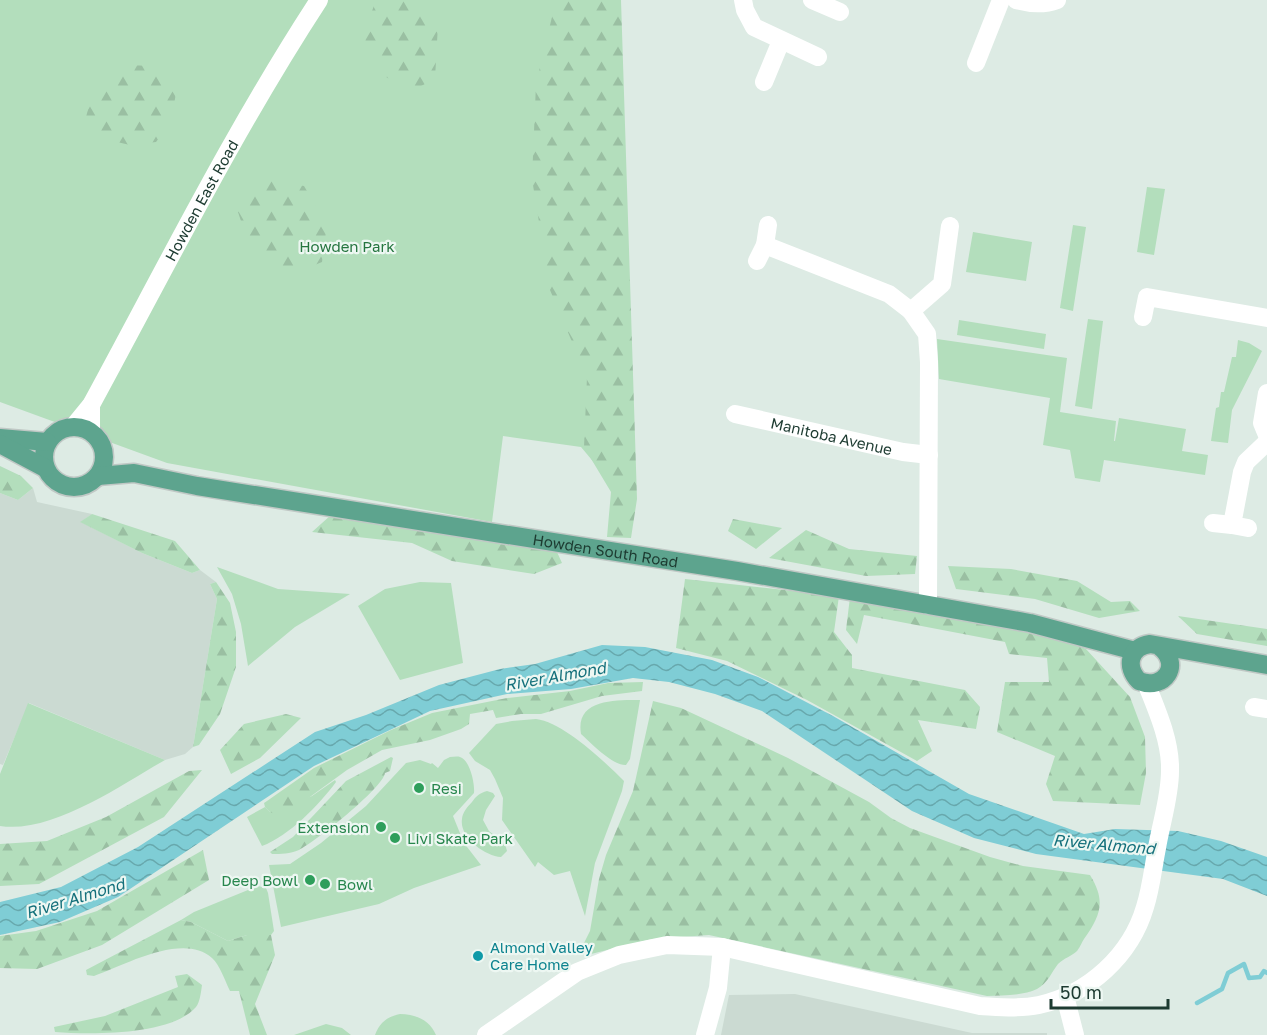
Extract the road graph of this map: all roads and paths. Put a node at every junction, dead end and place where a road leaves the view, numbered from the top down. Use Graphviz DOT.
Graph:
graph roads {
  1 [pos="319,0"];
  2 [pos="743,0"];
  3 [pos="812,0"];
  4 [pos="1001,0"];
  5 [pos="1016,0"];
  6 [pos="1057,0"];
  7 [pos="840,12"];
  8 [pos="781,41"];
  9 [pos="818,57"];
  10 [pos="976,63"];
  11 [pos="764,82"];
  12 [pos="768,225"];
  13 [pos="950,226"];
  14 [pos="911,311"];
  15 [pos="1143,317"];
  16 [pos="1267,318"];
  17 [pos="1267,393"];
  18 [pos="91,405"];
  19 [pos="735,414"];
  20 [pos="73,427"];
  21 [pos="91,432"];
  22 [pos="1267,435"];
  23 [pos="0,438"];
  24 [pos="47,442"];
  25 [pos="1267,442"];
  26 [pos="0,444"];
  27 [pos="104,453"];
  28 [pos="929,455"];
  29 [pos="45,468"];
  30 [pos="135,473"];
  31 [pos="98,476"];
  32 [pos="1213,523"];
  33 [pos="928,605"];
  34 [pos="1076,635"];
  35 [pos="1160,646"];
  36 [pos="1135,651"];
  37 [pos="1211,655"];
  38 [pos="1267,665"];
  39 [pos="1131,669"];
  40 [pos="1159,677"];
  41 [pos="722,947"];
  42 [pos="1065,996"];
  43 [pos="486,1035"];
  44 [pos="705,1035"];
  45 [pos="1075,1035"];
  1 -- 18 [label="street, Howden East Road"];
  2 -- 8 [label="street"];
  3 -- 7 [label="street"];
  4 -- 10 [label="street"];
  5 -- 6 [label="street"];
  8 -- 9 [label="street"];
  8 -- 11 [label="street"];
  12 -- 14 [label="street"];
  13 -- 14 [label="street"];
  14 -- 28 [label="street"];
  15 -- 16 [label="street"];
  17 -- 22 [label="street"];
  18 -- 20 [label="street, Howden East Road"];
  18 -- 21 [label="street, Howden East Road"];
  19 -- 28 [label="street, Manitoba Avenue"];
  20 -- 21 [label="main road"];
  20 -- 24 [label="main road"];
  21 -- 27 [label="main road, Howden South Road"];
  23 -- 24 [label="main road"];
  24 -- 29 [label="main road"];
  25 -- 32 [label="street"];
  26 -- 29 [label="main road, Howden South Road"];
  27 -- 30 [label="main road, Howden South Road"];
  27 -- 31 [label="main road"];
  28 -- 33 [label="street"];
  29 -- 31 [label="main road, Howden South Road"];
  30 -- 31 [label="main road, Howden South Road"];
  30 -- 33 [label="main road, Howden South Road"];
  33 -- 34 [label="main road, Howden South Road"];
  34 -- 36 [label="main road, Howden South Road"];
  34 -- 39 [label="main road, Howden South Road"];
  35 -- 36 [label="main road"];
  35 -- 37 [label="main road"];
  35 -- 40 [label="main road"];
  36 -- 39 [label="main road"];
  37 -- 38 [label="main road"];
  37 -- 40 [label="main road"];
  39 -- 40 [label="main road"];
  40 -- 42 [label="street"];
  41 -- 42 [label="street"];
  41 -- 43 [label="street"];
  41 -- 44 [label="street"];
  42 -- 45 [label="street"];
}
